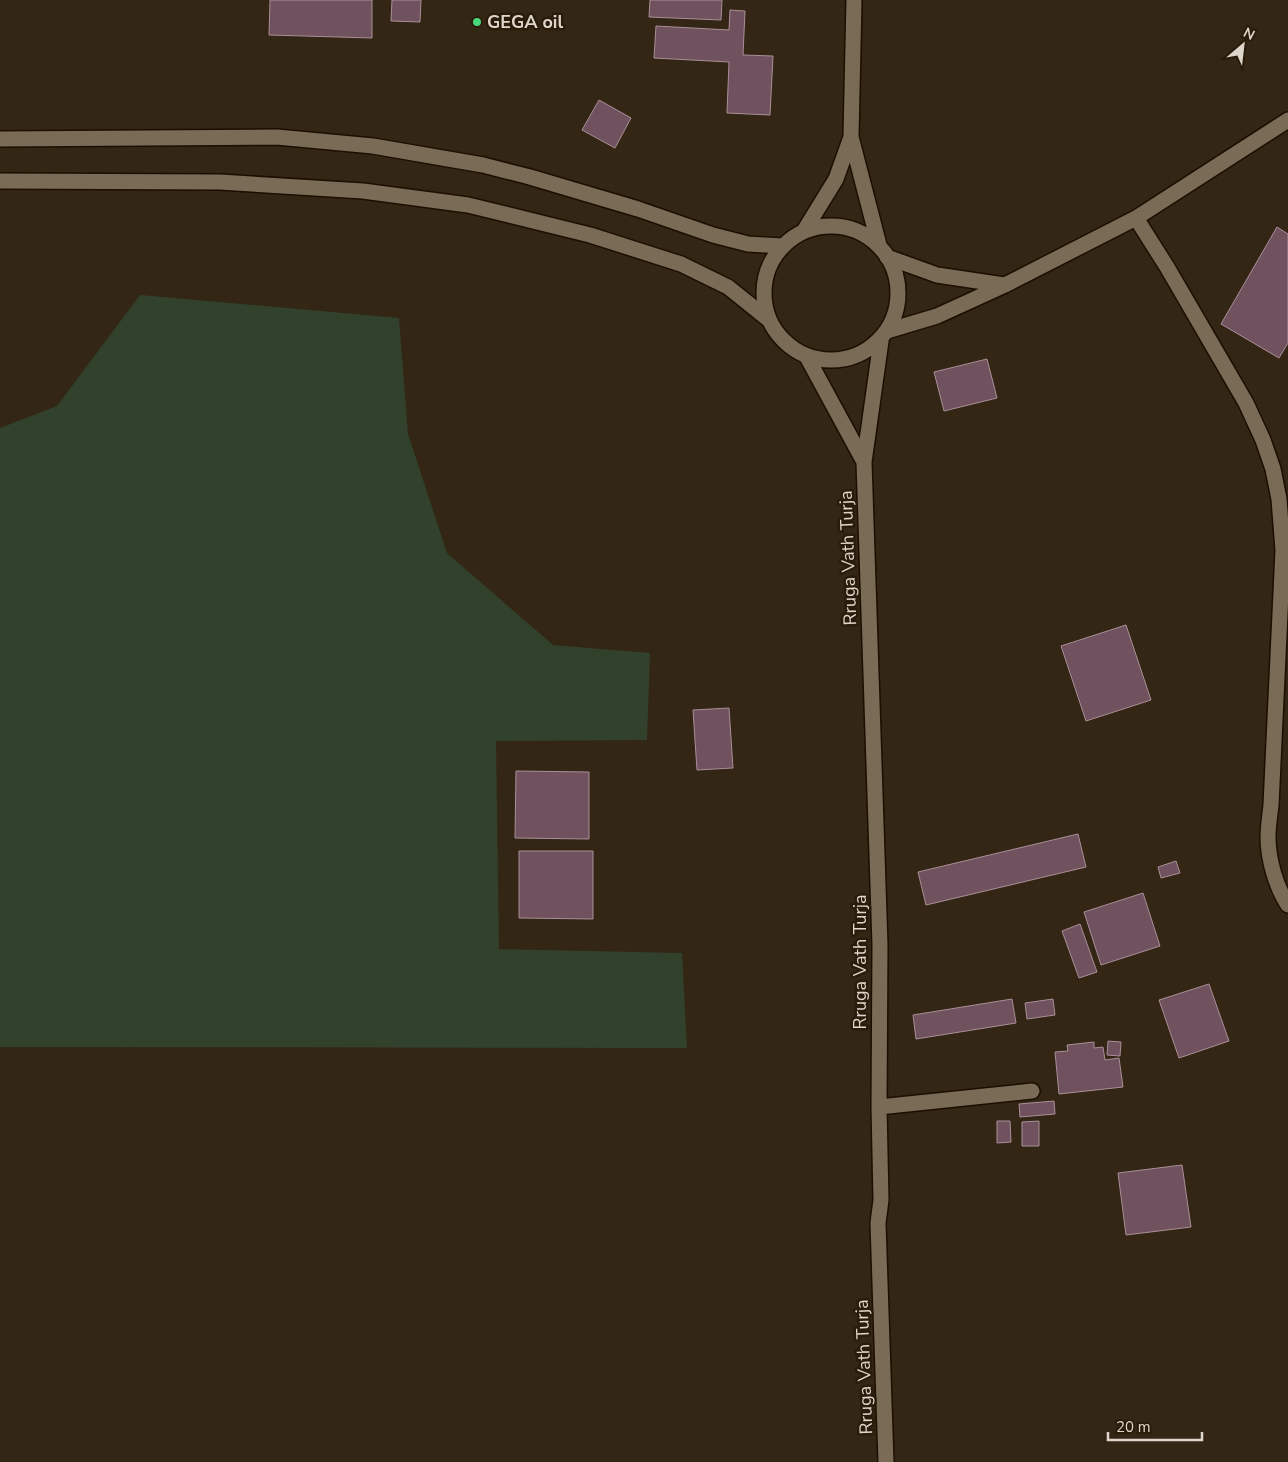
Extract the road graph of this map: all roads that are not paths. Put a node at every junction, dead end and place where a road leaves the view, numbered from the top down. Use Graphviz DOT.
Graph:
graph roads {
  1 [pos="854,0"];
  2 [pos="1288,120"];
  3 [pos="850,137"];
  4 [pos="0,139"];
  5 [pos="0,181"];
  6 [pos="1136,218"];
  7 [pos="804,231"];
  8 [pos="782,246"];
  9 [pos="883,251"];
  10 [pos="1006,285"];
  11 [pos="769,320"];
  12 [pos="884,336"];
  13 [pos="806,357"];
  14 [pos="864,462"];
  15 [pos="1288,905"];
  16 [pos="1032,1091"];
  17 [pos="879,1107"];
  18 [pos="886,1462"];
  1 -- 3 [label="street, Rruga Vath Turja"];
  2 -- 6 [label="street"];
  3 -- 7 [label="street, Rruga Vath Turja"];
  3 -- 9 [label="street, Rruga Vath Turja"];
  4 -- 8 [label="street"];
  5 -- 11 [label="street"];
  6 -- 10 [label="street"];
  6 -- 15 [label="street"];
  7 -- 8 [label="street, Rruga Vath Turja"];
  7 -- 9 [label="street, Rruga Vath Turja"];
  8 -- 11 [label="street, Rruga Vath Turja"];
  9 -- 10 [label="street"];
  9 -- 12 [label="street, Rruga Vath Turja"];
  10 -- 12 [label="street"];
  11 -- 13 [label="street, Rruga Vath Turja"];
  12 -- 13 [label="street, Rruga Vath Turja"];
  12 -- 14 [label="street, Rruga Vath Turja"];
  13 -- 14 [label="street, Rruga Vath Turja"];
  14 -- 17 [label="street, Rruga Vath Turja"];
  16 -- 17 [label="street"];
  17 -- 18 [label="street, Rruga Vath Turja"];
}
